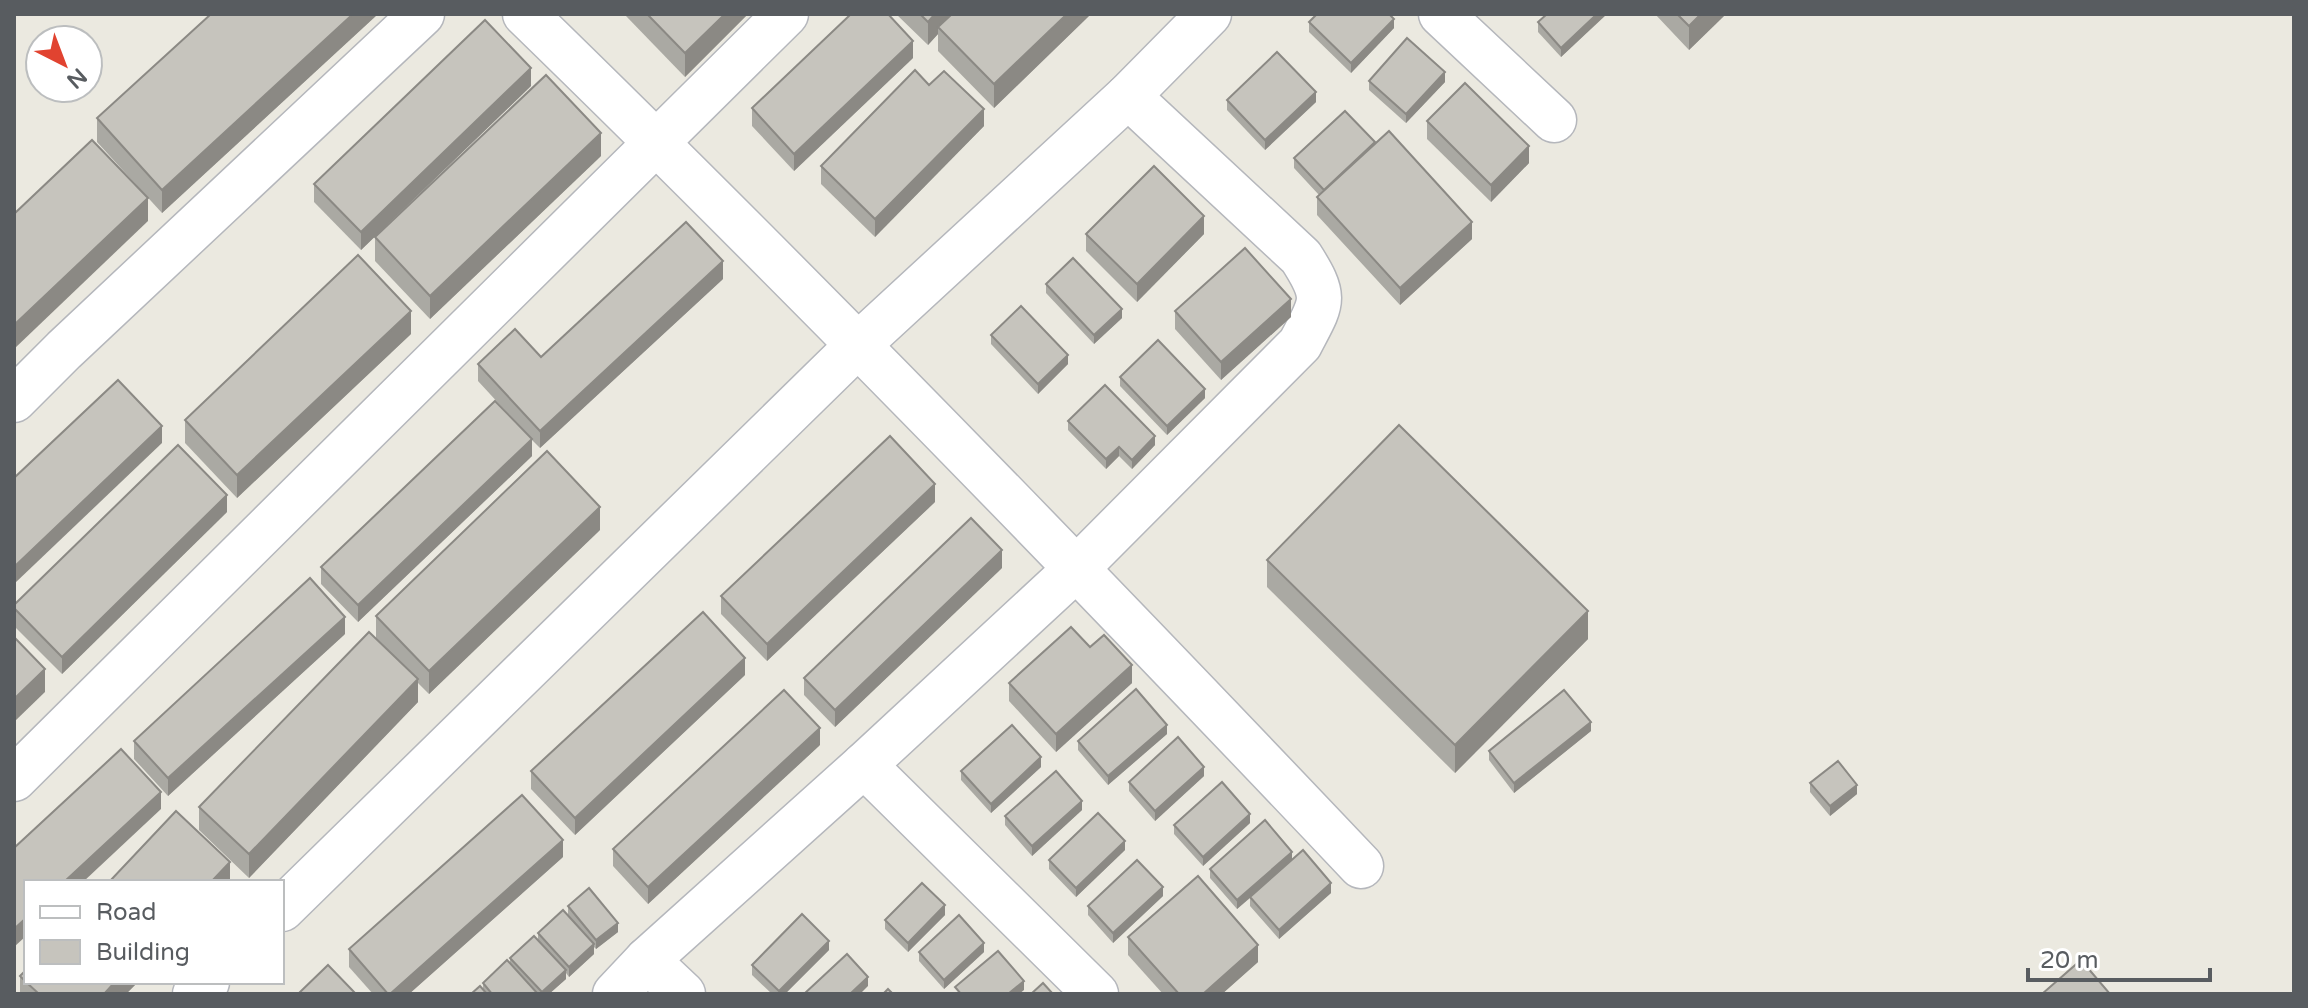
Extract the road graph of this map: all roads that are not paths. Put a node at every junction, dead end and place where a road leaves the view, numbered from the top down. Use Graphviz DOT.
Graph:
graph roads {
  1 [pos="422,14"];
  2 [pos="525,14"];
  3 [pos="786,14"];
  4 [pos="1209,14"];
  5 [pos="1441,14"];
  6 [pos="1128,96"];
  7 [pos="1554,120"];
  8 [pos="657,142"];
  9 [pos="859,344"];
  10 [pos="14,400"];
  11 [pos="1078,567"];
  12 [pos="864,765"];
  13 [pos="14,779"];
  14 [pos="1361,866"];
  15 [pos="284,907"];
  16 [pos="647,960"];
  17 [pos="615,994"];
  18 [pos="683,994"];
  19 [pos="1096,994"];
  1 -- 10 [label="street"];
  2 -- 8 [label="street"];
  3 -- 8 [label="street"];
  4 -- 6 [label="street"];
  5 -- 7 [label="street"];
  6 -- 9 [label="street"];
  6 -- 11 [label="street"];
  8 -- 9 [label="street"];
  8 -- 13 [label="street"];
  9 -- 11 [label="street"];
  9 -- 15 [label="street"];
  11 -- 12 [label="street"];
  11 -- 14 [label="street"];
  12 -- 16 [label="street"];
  12 -- 19 [label="street"];
  16 -- 17 [label="street"];
  16 -- 18 [label="street"];
}
